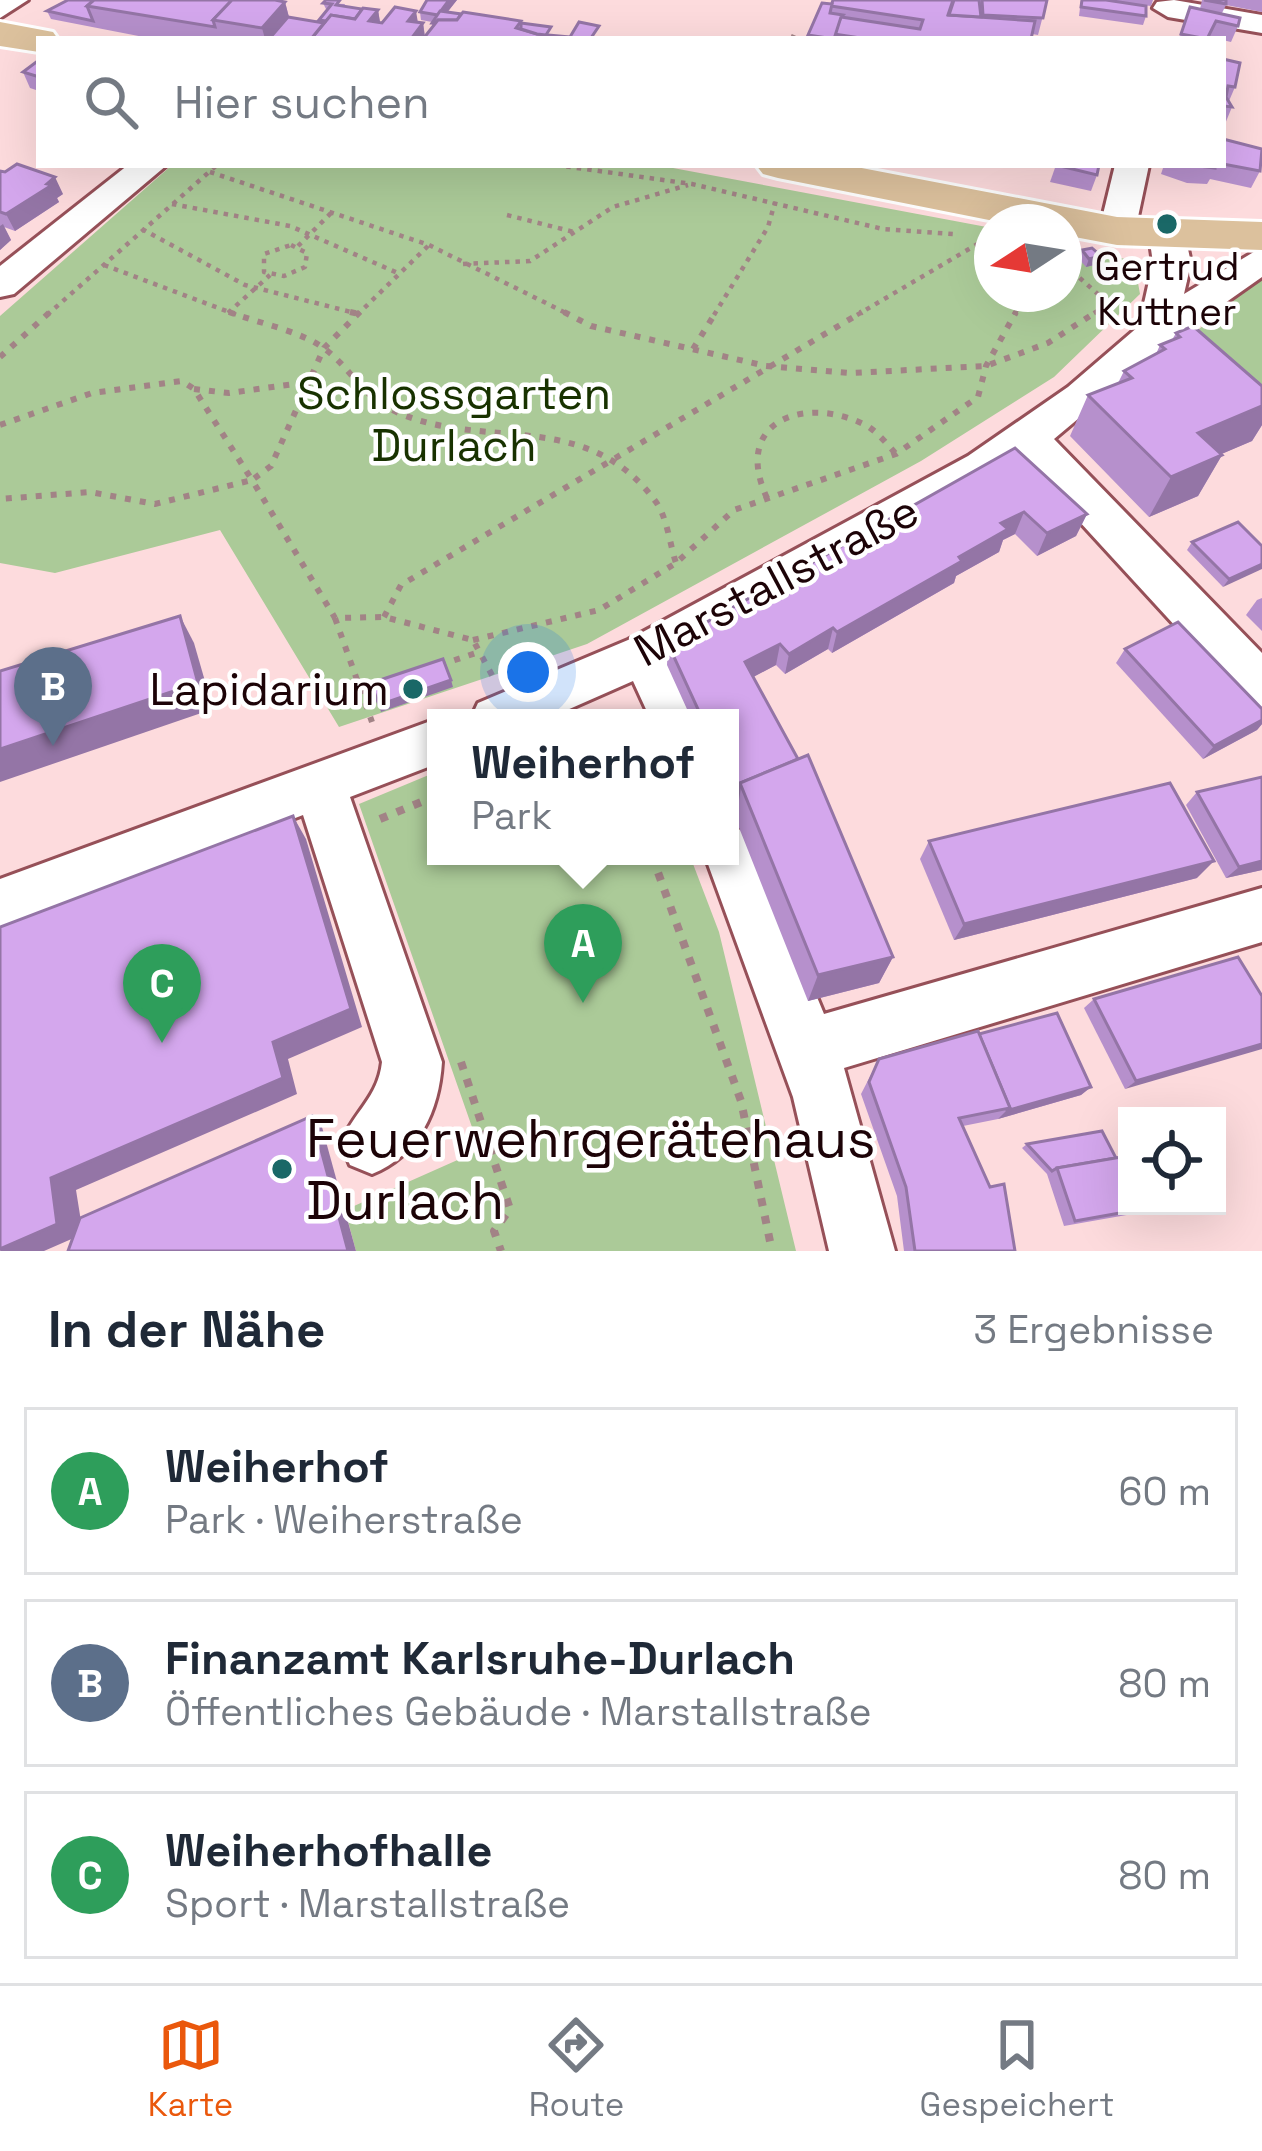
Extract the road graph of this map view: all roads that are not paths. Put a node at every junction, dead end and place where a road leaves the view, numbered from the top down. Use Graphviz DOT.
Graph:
graph roads {
  1 [pos="1166,16"];
  2 [pos="1262,24"];
  3 [pos="146,168"];
  4 [pos="1131,168"];
  5 [pos="777,184"];
  6 [pos="1117,231"];
  7 [pos="1179,236"];
  8 [pos="1262,236"];
  9 [pos="1262,259"];
  10 [pos="0,285"];
  11 [pos="1204,299"];
  12 [pos="1157,332"];
  13 [pos="1027,437"];
  14 [pos="645,654"];
  15 [pos="1262,686"];
  16 [pos="519,709"];
  17 [pos="671,709"];
  18 [pos="427,744"];
  19 [pos="320,785"];
  20 [pos="736,865"];
  21 [pos="0,906"];
  22 [pos="1262,915"];
  23 [pos="809,1048"];
  24 [pos="372,1143"];
  25 [pos="862,1251"];
  1 -- 2 [label="street"];
  3 -- 10 [label="street"];
  4 -- 6 [label="street"];
  5 -- 6 [label="main road"];
  6 -- 7 [label="main road"];
  7 -- 8 [label="main road"];
  7 -- 11 [label="street"];
  7 -- 12 [label="street"];
  9 -- 11 [label="street, Marstallstraße"];
  11 -- 12 [label="street, Marstallstraße"];
  12 -- 13 [label="street, Marstallstraße"];
  13 -- 14 [label="street, Marstallstraße"];
  13 -- 15 [label="street"];
  14 -- 16 [label="street, Marstallstraße"];
  14 -- 17 [label="street"];
  18 -- 19 [label="street"];
  19 -- 21 [label="street"];
  19 -- 24 [label="street"];
  20 -- 23 [label="street"];
  22 -- 23 [label="street"];
  23 -- 25 [label="street"];
}
